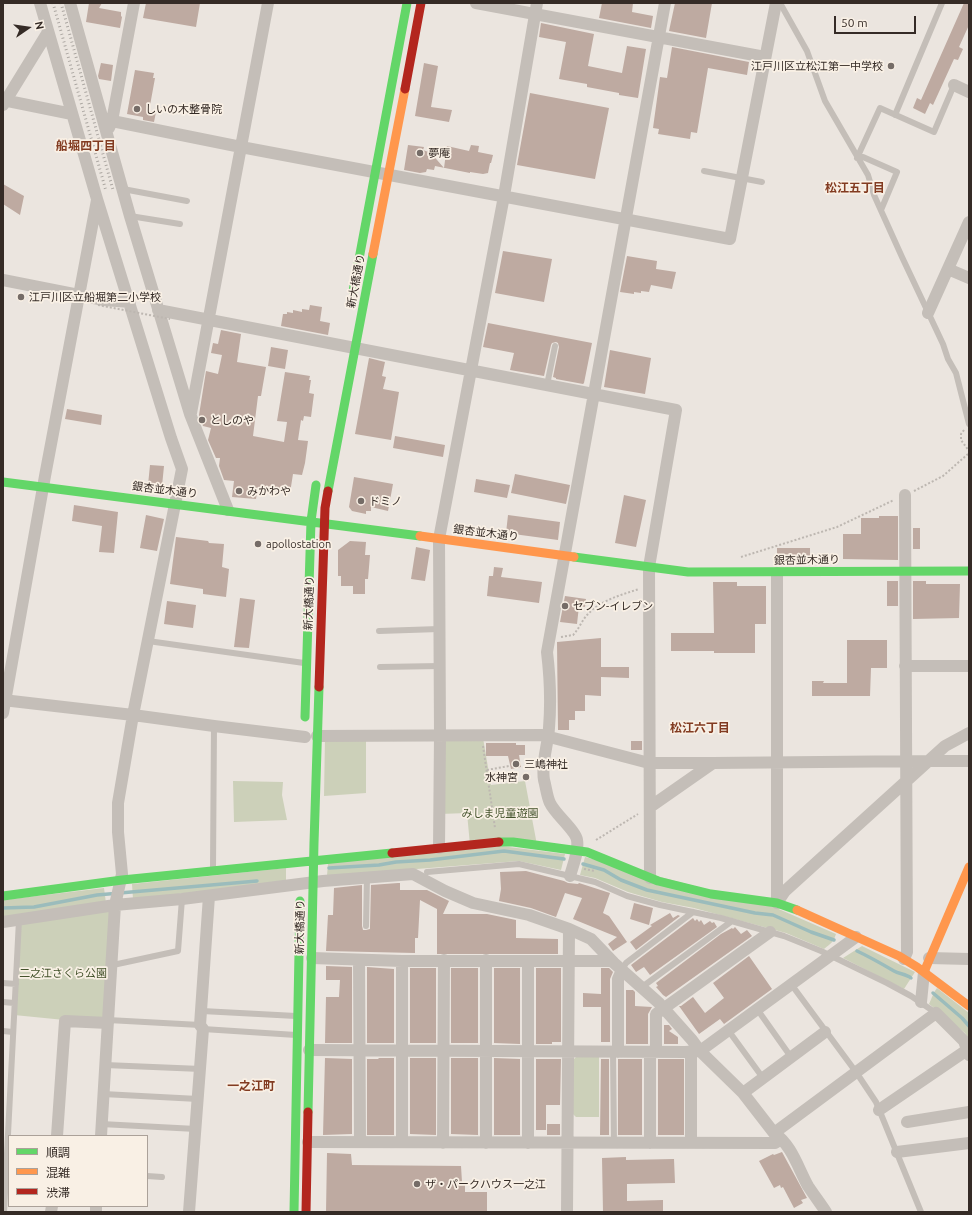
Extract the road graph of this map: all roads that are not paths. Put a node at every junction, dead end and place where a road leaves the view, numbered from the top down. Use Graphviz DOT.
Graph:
graph roads {
  1 [pos="40,3"];
  2 [pos="70,3"];
  3 [pos="134,3"];
  4 [pos="268,3"];
  5 [pos="407,3"];
  6 [pos="421,3"];
  7 [pos="476,3"];
  8 [pos="665,3"];
  9 [pos="776,3"];
  10 [pos="780,3"];
  11 [pos="942,3"];
  12 [pos="536,9"];
  13 [pos="48,32"];
  14 [pos="658,37"];
  15 [pos="765,57"];
  16 [pos="954,85"];
  17 [pos="969,92"];
  18 [pos="4,102"];
  19 [pos="72,114"];
  20 [pos="895,115"];
  21 [pos="112,121"];
  22 [pos="107,135"];
  23 [pos="241,147"];
  24 [pos="858,158"];
  25 [pos="704,171"];
  26 [pos="375,172"];
  27 [pos="389,175"];
  28 [pos="742,178"];
  29 [pos="762,182"];
  30 [pos="122,189"];
  31 [pos="504,196"];
  32 [pos="97,199"];
  33 [pos="187,201"];
  34 [pos="881,210"];
  35 [pos="130,216"];
  36 [pos="625,219"];
  37 [pos="969,222"];
  38 [pos="180,224"];
  39 [pos="948,270"];
  40 [pos="969,278"];
  41 [pos="3,280"];
  42 [pos="78,295"];
  43 [pos="352,300"];
  44 [pos="130,302"];
  45 [pos="158,310"];
  46 [pos="928,313"];
  47 [pos="208,319"];
  48 [pos="346,346"];
  49 [pos="555,346"];
  50 [pos="471,370"];
  51 [pos="547,385"];
  52 [pos="594,394"];
  53 [pos="190,414"];
  54 [pos="969,424"];
  55 [pos="317,478"];
  56 [pos="3,482"];
  57 [pos="43,487"];
  58 [pos="905,495"];
  59 [pos="176,503"];
  60 [pos="228,510"];
  61 [pos="311,521"];
  62 [pos="324,523"];
  63 [pos="439,539"];
  64 [pos="564,555"];
  65 [pos="648,567"];
  66 [pos="905,571"];
  67 [pos="969,571"];
  68 [pos="777,573"];
  69 [pos="440,629"];
  70 [pos="379,631"];
  71 [pos="148,641"];
  72 [pos="306,663"];
  73 [pos="440,666"];
  74 [pos="905,666"];
  75 [pos="969,666"];
  76 [pos="380,667"];
  77 [pos="4,700"];
  78 [pos="3,713"];
  79 [pos="134,715"];
  80 [pos="214,726"];
  81 [pos="969,733"];
  82 [pos="440,735"];
  83 [pos="548,737"];
  84 [pos="309,740"];
  85 [pos="928,761"];
  86 [pos="778,762"];
  87 [pos="906,762"];
  88 [pos="969,762"];
  89 [pos="649,763"];
  90 [pos="713,764"];
  91 [pos="906,783"];
  92 [pos="650,807"];
  93 [pos="439,848"];
  94 [pos="576,851"];
  95 [pos="313,860"];
  96 [pos="969,867"];
  97 [pos="301,869"];
  98 [pos="212,870"];
  99 [pos="426,872"];
  100 [pos="413,874"];
  101 [pos="570,876"];
  102 [pos="367,877"];
  103 [pos="650,878"];
  104 [pos="122,880"];
  105 [pos="313,882"];
  106 [pos="3,896"];
  107 [pos="209,896"];
  108 [pos="182,899"];
  109 [pos="777,903"];
  110 [pos="115,905"];
  111 [pos="693,912"];
  112 [pos="19,920"];
  113 [pos="3,922"];
  114 [pos="732,922"];
  115 [pos="366,926"];
  116 [pos="569,929"];
  117 [pos="770,932"];
  118 [pos="856,937"];
  119 [pos="830,956"];
  120 [pos="312,958"];
  121 [pos="929,958"];
  122 [pos="904,959"];
  123 [pos="969,959"];
  124 [pos="360,960"];
  125 [pos="402,960"];
  126 [pos="444,960"];
  127 [pos="486,960"];
  128 [pos="528,961"];
  129 [pos="568,961"];
  130 [pos="612,961"];
  131 [pos="113,965"];
  132 [pos="622,970"];
  133 [pos="924,972"];
  134 [pos="3,983"];
  135 [pos="16,984"];
  136 [pos="790,984"];
  137 [pos="642,987"];
  138 [pos="3,1002"];
  139 [pos="921,1002"];
  140 [pos="14,1003"];
  141 [pos="969,1006"];
  142 [pos="664,1008"];
  143 [pos="757,1009"];
  144 [pos="202,1011"];
  145 [pos="936,1013"];
  146 [pos="297,1016"];
  147 [pos="108,1022"];
  148 [pos="202,1027"];
  149 [pos="728,1030"];
  150 [pos="3,1031"];
  151 [pos="13,1032"];
  152 [pos="825,1032"];
  153 [pos="297,1035"];
  154 [pos="310,1050"];
  155 [pos="360,1051"];
  156 [pos="402,1051"];
  157 [pos="444,1052"];
  158 [pos="486,1052"];
  159 [pos="529,1052"];
  160 [pos="568,1052"];
  161 [pos="615,1052"];
  162 [pos="653,1052"];
  163 [pos="696,1052"];
  164 [pos="968,1053"];
  165 [pos="791,1057"];
  166 [pos="105,1065"];
  167 [pos="201,1069"];
  168 [pos="856,1072"];
  169 [pos="763,1078"];
  170 [pos="743,1093"];
  171 [pos="103,1094"];
  172 [pos="198,1099"];
  173 [pos="879,1110"];
  174 [pos="969,1112"];
  175 [pos="907,1122"];
  176 [pos="196,1129"];
  177 [pos="101,1130"];
  178 [pos="57,1135"];
  179 [pos="778,1136"];
  180 [pos="308,1142"];
  181 [pos="360,1142"];
  182 [pos="402,1142"];
  183 [pos="443,1142"];
  184 [pos="486,1143"];
  185 [pos="528,1143"];
  186 [pos="568,1143"];
  187 [pos="614,1143"];
  188 [pos="650,1143"];
  189 [pos="691,1143"];
  190 [pos="969,1143"];
  191 [pos="897,1152"];
  192 [pos="148,1176"];
  193 [pos="162,1177"];
  194 [pos="4,1186"];
  195 [pos="4,1212"];
  196 [pos="190,1212"];
  197 [pos="294,1212"];
  198 [pos="306,1212"];
  199 [pos="567,1212"];
  200 [pos="826,1212"];
  201 [pos="921,1212"];
  1 -- 13 [label="street"];
  2 -- 22 [label="street"];
  3 -- 21 [label="street"];
  4 -- 23 [label="street"];
  5 -- 26 [label="main road, 新大橋通り"];
  6 -- 27 [label="main road, 新大橋通り"];
  7 -- 12 [label="street"];
  8 -- 14 [label="street"];
  9 -- 15 [label="street"];
  10 -- 24 [label="lane"];
  11 -- 20 [label="lane"];
  12 -- 14 [label="street"];
  12 -- 31 [label="street"];
  13 -- 18 [label="street"];
  13 -- 19 [label="street"];
  14 -- 15 [label="street"];
  14 -- 36 [label="street"];
  15 -- 28 [label="street"];
  16 -- 17 [label="street"];
  16 -- 20 [label="lane"];
  18 -- 19 [label="street"];
  19 -- 32 [label="street"];
  20 -- 24 [label="lane"];
  21 -- 22 [label="street"];
  21 -- 23 [label="street"];
  22 -- 30 [label="street"];
  23 -- 26 [label="street"];
  23 -- 47 [label="street"];
  24 -- 34 [label="lane"];
  24 -- 34 [label="lane"];
  25 -- 28 [label="lane"];
  26 -- 27 [label="street"];
  26 -- 43 [label="main road, 新大橋通り"];
  27 -- 31 [label="street"];
  27 -- 48 [label="main road, 新大橋通り"];
  28 -- 29 [label="lane"];
  28 -- 36 [label="street"];
  30 -- 33 [label="lane"];
  30 -- 35 [label="street"];
  31 -- 36 [label="street"];
  31 -- 50 [label="street"];
  32 -- 42 [label="street"];
  32 -- 44 [label="street"];
  34 -- 46 [label="lane"];
  35 -- 38 [label="lane"];
  35 -- 45 [label="street"];
  36 -- 52 [label="street"];
  37 -- 39 [label="street"];
  39 -- 40 [label="street"];
  39 -- 46 [label="street"];
  41 -- 42 [label="street"];
  42 -- 44 [label="street"];
  42 -- 57 [label="street"];
  44 -- 59 [label="street"];
  45 -- 47 [label="street"];
  45 -- 53 [label="street"];
  46 -- 54 [label="lane"];
  47 -- 48 [label="street"];
  47 -- 53 [label="street"];
  48 -- 50 [label="street"];
  48 -- 62 [label="main road, 新大橋通り"];
  49 -- 51 [label="lane"];
  50 -- 51 [label="street"];
  50 -- 63 [label="street"];
  51 -- 52 [label="street"];
  52 -- 64 [label="street"];
  52 -- 65 [label="street"];
  53 -- 60 [label="street"];
  55 -- 61 [label="main road, 新大橋通り"];
  56 -- 57 [label="main road, 銀杏並木通り"];
  57 -- 59 [label="main road, 銀杏並木通り"];
  57 -- 77 [label="street"];
  58 -- 66 [label="street"];
  59 -- 60 [label="main road, 銀杏並木通り"];
  59 -- 71 [label="street"];
  60 -- 61 [label="main road, 銀杏並木通り"];
  61 -- 62 [label="main road, 銀杏並木通り"];
  61 -- 72 [label="main road, 新大橋通り"];
  62 -- 63 [label="main road, 銀杏並木通り"];
  62 -- 84 [label="main road, 新大橋通り"];
  63 -- 64 [label="main road, 銀杏並木通り"];
  63 -- 69 [label="street"];
  64 -- 65 [label="main road, 銀杏並木通り"];
  64 -- 83 [label="street"];
  65 -- 68 [label="main road, 銀杏並木通り"];
  65 -- 89 [label="street"];
  66 -- 67 [label="main road, 銀杏並木通り"];
  66 -- 68 [label="main road, 銀杏並木通り"];
  66 -- 74 [label="street"];
  68 -- 86 [label="street"];
  69 -- 70 [label="lane"];
  69 -- 73 [label="street"];
  71 -- 72 [label="lane"];
  71 -- 79 [label="street"];
  72 -- 84 [label="main road, 新大橋通り"];
  73 -- 76 [label="lane"];
  73 -- 82 [label="street"];
  74 -- 75 [label="street"];
  74 -- 87 [label="street"];
  77 -- 78 [label="street"];
  77 -- 79 [label="street"];
  79 -- 80 [label="street"];
  79 -- 104 [label="street"];
  80 -- 84 [label="street"];
  80 -- 98 [label="lane"];
  81 -- 85 [label="street"];
  82 -- 83 [label="street"];
  82 -- 84 [label="street"];
  82 -- 93 [label="street"];
  83 -- 89 [label="street"];
  83 -- 94 [label="street"];
  84 -- 95 [label="main road, 新大橋通り"];
  85 -- 87 [label="street"];
  85 -- 88 [label="street"];
  85 -- 91 [label="street"];
  86 -- 87 [label="street"];
  86 -- 90 [label="street"];
  86 -- 109 [label="street"];
  87 -- 91 [label="street"];
  89 -- 90 [label="street"];
  89 -- 92 [label="street"];
  90 -- 92 [label="street"];
  91 -- 109 [label="street"];
  91 -- 122 [label="street"];
  92 -- 103 [label="street"];
  93 -- 94 [label="main road"];
  93 -- 95 [label="main road"];
  94 -- 101 [label="street"];
  94 -- 103 [label="main road"];
  95 -- 97 [label="main road"];
  95 -- 105 [label="main road, 新大橋通り"];
  96 -- 121 [label="main road"];
  97 -- 98 [label="main road"];
  97 -- 105 [label="street"];
  97 -- 107 [label="street"];
  97 -- 146 [label="main road, 新大橋通り"];
  98 -- 104 [label="main road"];
  99 -- 100 [label="street"];
  99 -- 101 [label="lane"];
  100 -- 102 [label="street"];
  100 -- 116 [label="street"];
  101 -- 111 [label="lane"];
  102 -- 105 [label="street"];
  102 -- 115 [label="lane"];
  103 -- 109 [label="main road"];
  104 -- 106 [label="main road"];
  104 -- 110 [label="street"];
  105 -- 120 [label="main road, 新大橋通り"];
  107 -- 108 [label="street"];
  107 -- 144 [label="street"];
  108 -- 110 [label="street"];
  108 -- 131 [label="lane"];
  109 -- 118 [label="main road"];
  110 -- 112 [label="street"];
  110 -- 131 [label="street"];
  111 -- 114 [label="lane"];
  111 -- 132 [label="lane"];
  112 -- 113 [label="street"];
  112 -- 135 [label="lane"];
  114 -- 117 [label="lane"];
  114 -- 137 [label="lane"];
  116 -- 129 [label="street"];
  116 -- 130 [label="street"];
  117 -- 119 [label="lane"];
  117 -- 142 [label="street"];
  118 -- 119 [label="street"];
  118 -- 122 [label="main road"];
  119 -- 136 [label="street"];
  119 -- 139 [label="lane"];
  120 -- 124 [label="street"];
  120 -- 154 [label="main road, 新大橋通り"];
  121 -- 123 [label="street"];
  121 -- 133 [label="main road"];
  122 -- 133 [label="main road"];
  124 -- 125 [label="street"];
  124 -- 155 [label="street"];
  125 -- 126 [label="street"];
  125 -- 156 [label="street"];
  126 -- 127 [label="street"];
  126 -- 157 [label="street"];
  127 -- 128 [label="street"];
  127 -- 158 [label="street"];
  128 -- 129 [label="street"];
  128 -- 159 [label="street"];
  129 -- 130 [label="street"];
  129 -- 160 [label="street"];
  130 -- 132 [label="street"];
  131 -- 147 [label="street"];
  132 -- 137 [label="street"];
  132 -- 161 [label="street"];
  133 -- 139 [label="street"];
  133 -- 141 [label="main road"];
  134 -- 135 [label="lane"];
  135 -- 140 [label="lane"];
  136 -- 143 [label="street"];
  136 -- 152 [label="lane"];
  137 -- 142 [label="street"];
  138 -- 140 [label="lane"];
  139 -- 145 [label="lane"];
  140 -- 151 [label="lane"];
  142 -- 162 [label="street"];
  142 -- 163 [label="street"];
  143 -- 149 [label="street"];
  143 -- 165 [label="lane"];
  144 -- 146 [label="lane"];
  144 -- 148 [label="street"];
  145 -- 164 [label="street"];
  145 -- 168 [label="street"];
  146 -- 153 [label="main road, 新大橋通り"];
  147 -- 148 [label="lane"];
  147 -- 166 [label="street"];
  147 -- 178 [label="street"];
  148 -- 153 [label="lane"];
  148 -- 167 [label="street"];
  149 -- 163 [label="street"];
  149 -- 169 [label="lane"];
  150 -- 151 [label="lane"];
  151 -- 194 [label="lane"];
  152 -- 165 [label="street"];
  152 -- 168 [label="lane"];
  153 -- 197 [label="main road, 新大橋通り"];
  154 -- 155 [label="street"];
  154 -- 180 [label="main road, 新大橋通り"];
  155 -- 156 [label="street"];
  155 -- 181 [label="street"];
  156 -- 157 [label="street"];
  156 -- 182 [label="street"];
  157 -- 158 [label="street"];
  157 -- 183 [label="street"];
  158 -- 159 [label="street"];
  158 -- 184 [label="street"];
  159 -- 160 [label="street"];
  159 -- 185 [label="street"];
  160 -- 161 [label="street"];
  160 -- 186 [label="street"];
  161 -- 162 [label="street"];
  161 -- 187 [label="lane"];
  162 -- 163 [label="street"];
  162 -- 188 [label="street"];
  163 -- 170 [label="street"];
  163 -- 189 [label="street"];
  164 -- 173 [label="street"];
  165 -- 169 [label="street"];
  166 -- 167 [label="lane"];
  166 -- 171 [label="street"];
  167 -- 172 [label="street"];
  168 -- 173 [label="lane"];
  168 -- 179 [label="street"];
  169 -- 170 [label="street"];
  170 -- 179 [label="street"];
  171 -- 172 [label="lane"];
  171 -- 177 [label="street"];
  172 -- 176 [label="street"];
  173 -- 191 [label="lane"];
  174 -- 175 [label="street"];
  176 -- 177 [label="lane"];
  176 -- 196 [label="street"];
  179 -- 189 [label="street"];
  179 -- 200 [label="street"];
  180 -- 181 [label="street"];
  180 -- 198 [label="main road, 新大橋通り"];
  181 -- 182 [label="street"];
  182 -- 183 [label="street"];
  183 -- 184 [label="street"];
  184 -- 185 [label="street"];
  185 -- 186 [label="street"];
  186 -- 187 [label="street"];
  186 -- 199 [label="street"];
  187 -- 188 [label="street"];
  188 -- 189 [label="street"];
  190 -- 191 [label="street"];
  191 -- 201 [label="lane"];
  192 -- 193 [label="lane"];
  194 -- 195 [label="lane"];
}
